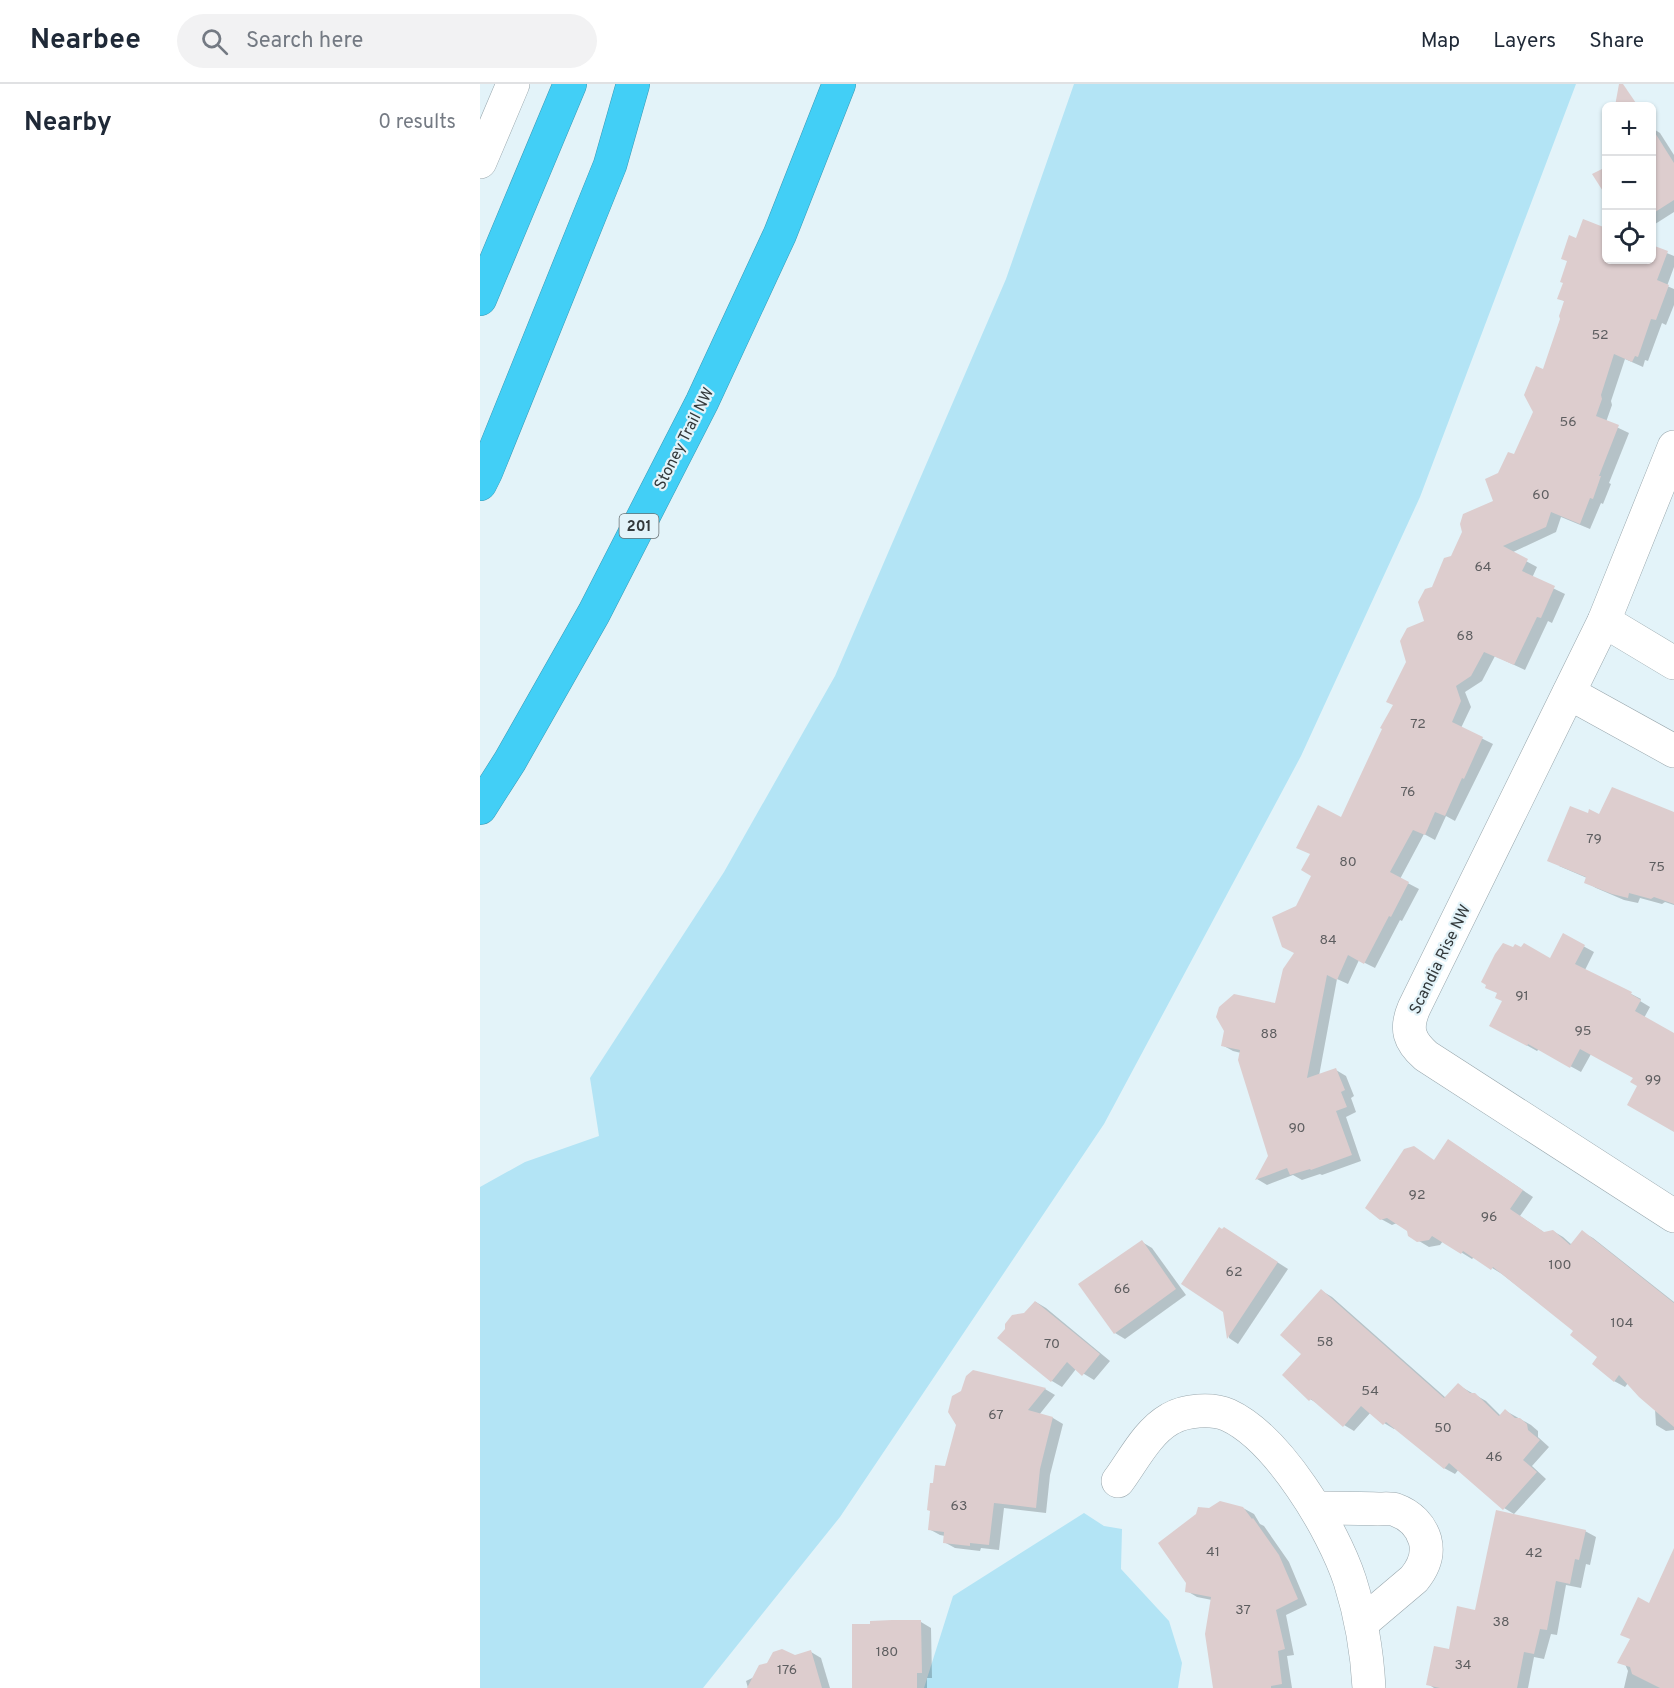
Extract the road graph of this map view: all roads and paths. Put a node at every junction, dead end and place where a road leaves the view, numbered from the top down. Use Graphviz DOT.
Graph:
graph roads {
  1 [pos="513,84"];
  2 [pos="570,84"];
  3 [pos="633,84"];
  4 [pos="839,84"];
  5 [pos="480,162"];
  6 [pos="480,299"];
  7 [pos="1674,447"];
  8 [pos="480,484"];
  9 [pos="1604,621"];
  10 [pos="1674,663"];
  11 [pos="1569,693"];
  12 [pos="1674,751"];
  13 [pos="480,808"];
  14 [pos="1674,1216"];
  15 [pos="1118,1481"];
  16 [pos="1316,1508"];
  17 [pos="1362,1623"];
  18 [pos="1369,1688"];
  1 -- 5 [label="street"];
  2 -- 6 [label="highway"];
  3 -- 8 [label="highway"];
  4 -- 13 [label="highway, Stoney Trail NW / 201"];
  7 -- 9 [label="street, Scandia Rise NW"];
  9 -- 10 [label="street"];
  9 -- 11 [label="street, Scandia Rise NW"];
  11 -- 12 [label="street"];
  11 -- 14 [label="street, Scandia Rise NW"];
  15 -- 16 [label="street"];
  16 -- 17 [label="street"];
  16 -- 17 [label="street"];
  17 -- 18 [label="street"];
}
